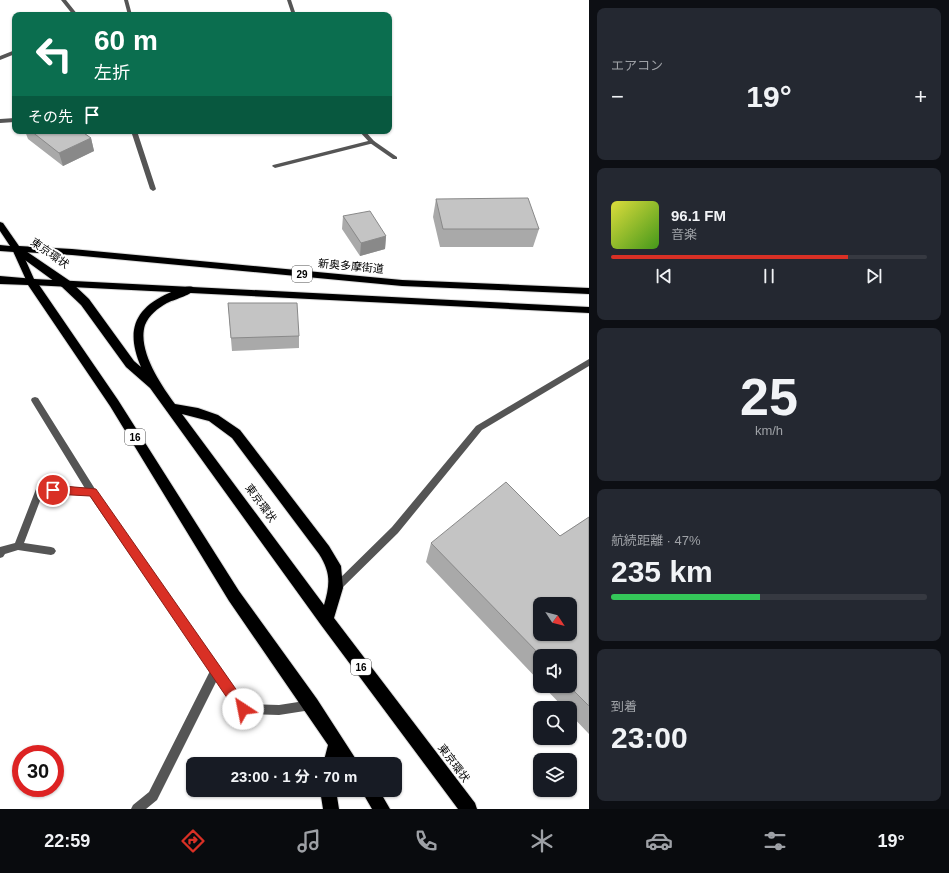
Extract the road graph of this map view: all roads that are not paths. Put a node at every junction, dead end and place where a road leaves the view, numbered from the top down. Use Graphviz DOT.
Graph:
graph roads {
  1 [pos="64,0"];
  2 [pos="126,0"];
  3 [pos="289,0"];
  4 [pos="74,12"];
  5 [pos="129,12"];
  6 [pos="293,12"];
  7 [pos="12,53"];
  8 [pos="0,58"];
  9 [pos="12,120"];
  10 [pos="0,121"];
  11 [pos="135,134"];
  12 [pos="365,134"];
  13 [pos="372,142"];
  14 [pos="395,158"];
  15 [pos="274,166"];
  16 [pos="153,189"];
  17 [pos="0,225"];
  18 [pos="0,248"];
  19 [pos="16,249"];
  20 [pos="0,280"];
  21 [pos="31,282"];
  22 [pos="66,284"];
  23 [pos="189,290"];
  24 [pos="589,291"];
  25 [pos="589,310"];
  26 [pos="589,362"];
  27 [pos="154,385"];
  28 [pos="35,400"];
  29 [pos="171,408"];
  30 [pos="92,492"];
  31 [pos="18,546"];
  32 [pos="51,551"];
  33 [pos="0,554"];
  34 [pos="336,588"];
  35 [pos="326,620"];
  36 [pos="216,670"];
  37 [pos="312,705"];
  38 [pos="337,743"];
  39 [pos="333,757"];
  40 [pos="346,757"];
  41 [pos="329,797"];
  42 [pos="374,797"];
  43 [pos="137,809"];
  44 [pos="331,809"];
  45 [pos="382,809"];
  46 [pos="469,809"];
  1 -- 4 [label="street"];
  2 -- 5 [label="street"];
  3 -- 6 [label="street"];
  7 -- 8 [label="street"];
  9 -- 10 [label="street"];
  11 -- 16 [label="street"];
  12 -- 13 [label="street"];
  13 -- 14 [label="street"];
  13 -- 15 [label="street"];
  17 -- 19 [label="main road"];
  18 -- 19 [label="highway, 東京環状"];
  19 -- 21 [label="main road"];
  19 -- 22 [label="highway, 東京環状 / 16"];
  19 -- 24 [label="main road, 新奥多摩街道 / 29"];
  20 -- 21 [label="highway"];
  21 -- 22 [label="main road, 29"];
  21 -- 37 [label="highway, 16"];
  22 -- 23 [label="main road, 29"];
  22 -- 27 [label="highway, 東京環状 / 16"];
  23 -- 25 [label="main road, 29"];
  23 -- 27 [label="highway"];
  26 -- 34 [label="street"];
  27 -- 29 [label="highway, 東京環状 / 16"];
  28 -- 30 [label="street"];
  29 -- 34 [label="highway"];
  29 -- 35 [label="highway, 東京環状 / 16"];
  30 -- 31 [label="street"];
  30 -- 36 [label="street"];
  31 -- 32 [label="street"];
  31 -- 33 [label="street"];
  34 -- 35 [label="highway"];
  35 -- 46 [label="highway, 東京環状 / 16"];
  36 -- 37 [label="street"];
  36 -- 43 [label="street"];
  37 -- 38 [label="highway, 16"];
  38 -- 39 [label="highway"];
  38 -- 40 [label="highway, 16"];
  41 -- 44 [label="highway"];
  42 -- 45 [label="highway"];
}
